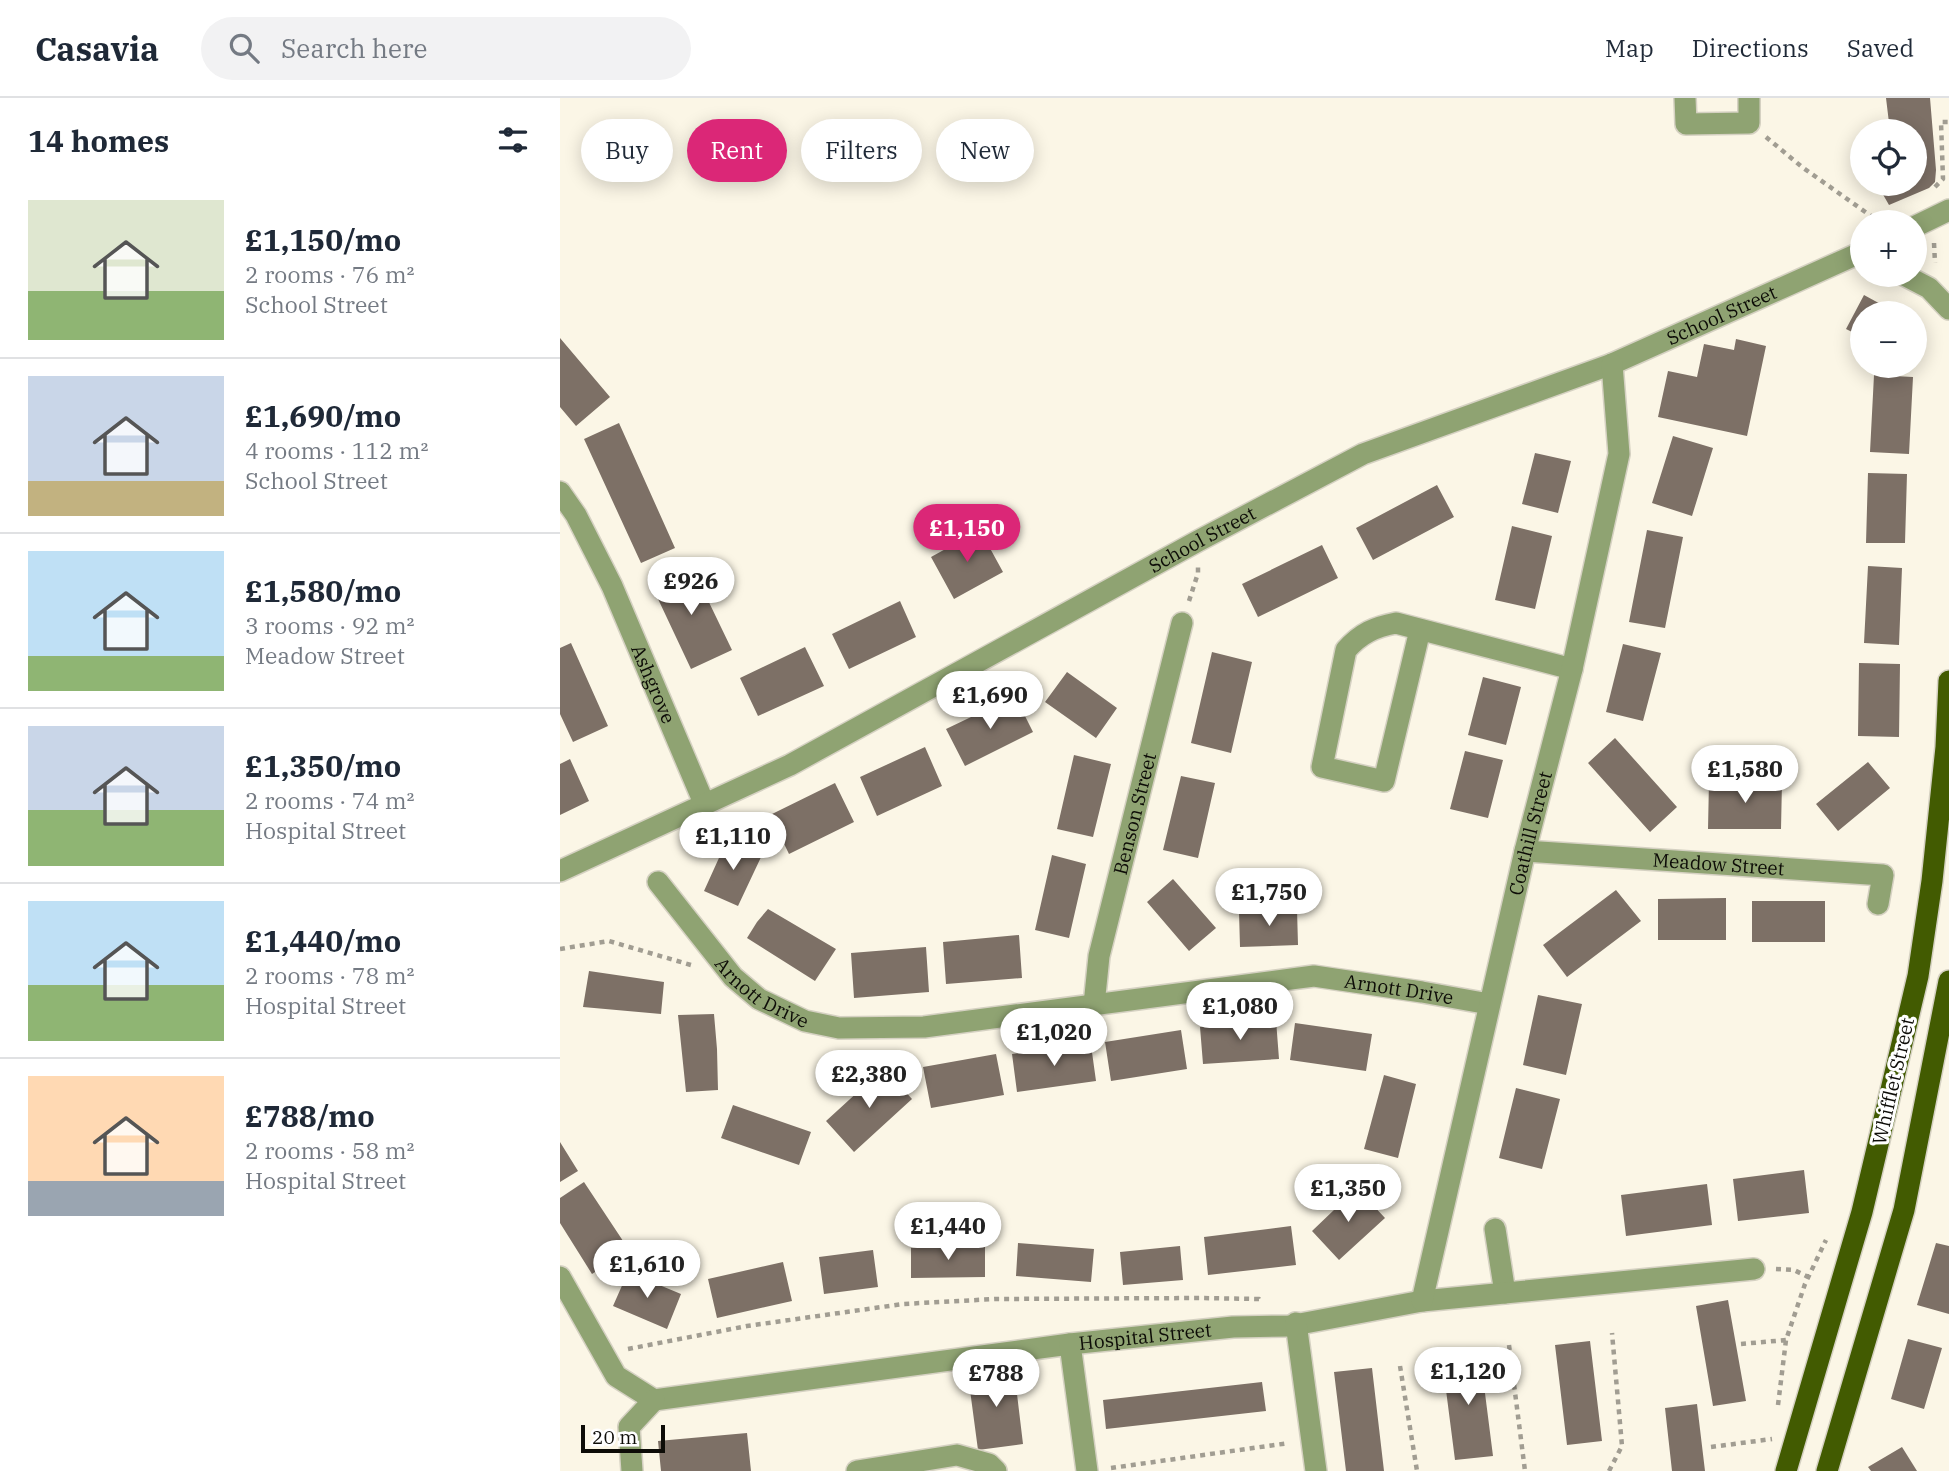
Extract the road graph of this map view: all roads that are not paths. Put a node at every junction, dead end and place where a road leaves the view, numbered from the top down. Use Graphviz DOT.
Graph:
graph roads {
  1 [pos="1685,98"];
  2 [pos="1749,98"];
  3 [pos="1949,210"];
  4 [pos="1927,221"];
  5 [pos="1850,260"];
  6 [pos="1927,287"];
  7 [pos="1949,309"];
  8 [pos="1612,364"];
  9 [pos="560,492"];
  10 [pos="568,519"];
  11 [pos="1182,623"];
  12 [pos="1420,630"];
  13 [pos="1572,669"];
  14 [pos="1949,681"];
  15 [pos="704,803"];
  16 [pos="1525,851"];
  17 [pos="560,871"];
  18 [pos="658,882"];
  19 [pos="1878,904"];
  20 [pos="1949,981"];
  21 [pos="1489,1004"];
  22 [pos="1094,1005"];
  23 [pos="1495,1229"];
  24 [pos="1754,1269"];
  25 [pos="560,1277"];
  26 [pos="1505,1293"];
  27 [pos="1422,1301"];
  28 [pos="1296,1323"];
  29 [pos="1070,1344"];
  30 [pos="654,1400"];
  31 [pos="1094,1470"];
  32 [pos="632,1471"];
  33 [pos="857,1471"];
  34 [pos="996,1471"];
  35 [pos="1316,1471"];
  36 [pos="1786,1471"];
  37 [pos="1827,1471"];
  1 -- 2 [label="street"];
  3 -- 4 [label="street"];
  5 -- 8 [label="street, School Street"];
  6 -- 7 [label="street"];
  8 -- 13 [label="street, Coathill Street"];
  8 -- 15 [label="street, School Street"];
  9 -- 10 [label="street, Ashgrove"];
  10 -- 15 [label="street, Ashgrove"];
  11 -- 22 [label="street, Benson Street"];
  12 -- 12 [label="street"];
  12 -- 13 [label="street"];
  13 -- 16 [label="street, Coathill Street"];
  14 -- 36 [label="main road, Whifflet Street"];
  15 -- 17 [label="street, School Street"];
  16 -- 19 [label="street, Meadow Street"];
  16 -- 21 [label="street, Coathill Street"];
  18 -- 22 [label="street, Arnott Drive"];
  20 -- 37 [label="main road, Whifflet Street"];
  21 -- 22 [label="street, Arnott Drive"];
  21 -- 27 [label="street, Coathill Street"];
  23 -- 26 [label="street"];
  24 -- 26 [label="street, Hospital Street"];
  25 -- 30 [label="street"];
  26 -- 27 [label="street, Hospital Street"];
  27 -- 28 [label="street, Hospital Street"];
  28 -- 29 [label="street, Hospital Street"];
  28 -- 35 [label="street"];
  29 -- 30 [label="street, Hospital Street"];
  29 -- 31 [label="street"];
  30 -- 32 [label="street"];
  33 -- 34 [label="street"];
}
